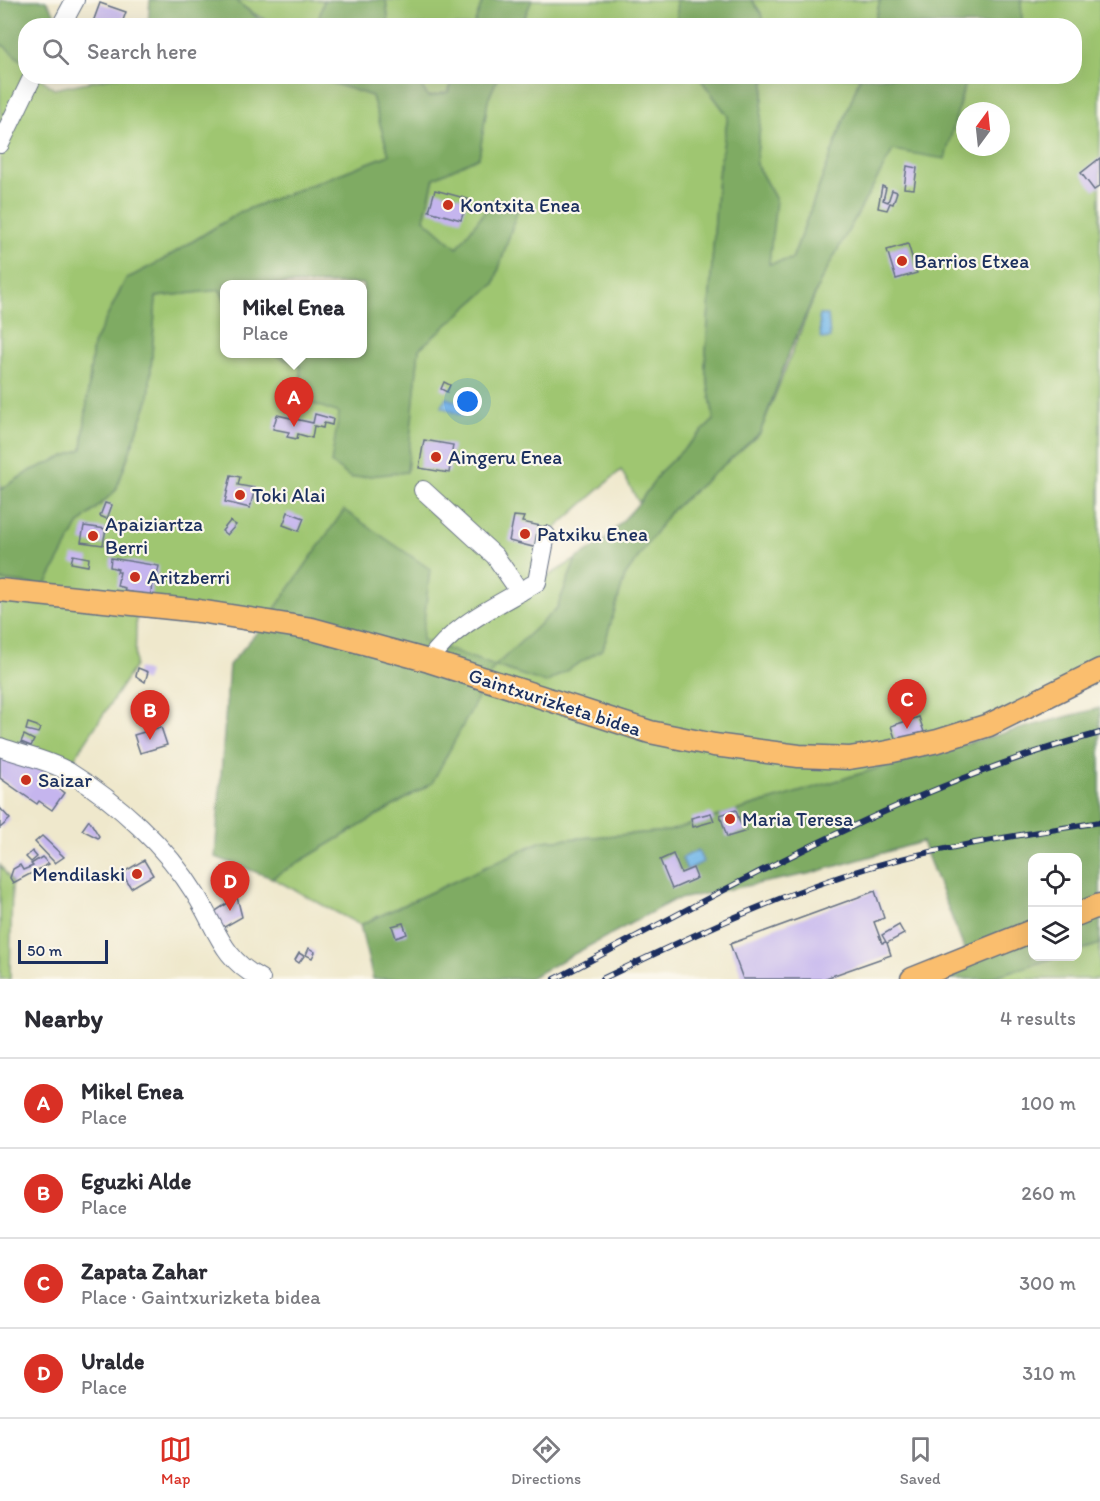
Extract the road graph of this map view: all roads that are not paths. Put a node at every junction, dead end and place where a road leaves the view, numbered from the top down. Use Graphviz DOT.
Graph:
graph roads {
  1 [pos="75,0"];
  2 [pos="65,18"];
  3 [pos="29,84"];
  4 [pos="0,144"];
  5 [pos="423,490"];
  6 [pos="546,536"];
  7 [pos="0,590"];
  8 [pos="520,592"];
  9 [pos="429,662"];
  10 [pos="1100,670"];
  11 [pos="0,747"];
  12 [pos="1100,905"];
  13 [pos="1082,912"];
  14 [pos="1028,933"];
  15 [pos="261,979"];
  16 [pos="912,979"];
  1 -- 2 [label="street"];
  3 -- 4 [label="street"];
  5 -- 8 [label="street"];
  6 -- 8 [label="street"];
  7 -- 9 [label="main road, Gaintxurizketa bidea"];
  8 -- 9 [label="street"];
  9 -- 10 [label="main road, Gaintxurizketa bidea"];
  11 -- 15 [label="street"];
  12 -- 13 [label="main road"];
  14 -- 16 [label="main road"];
}
